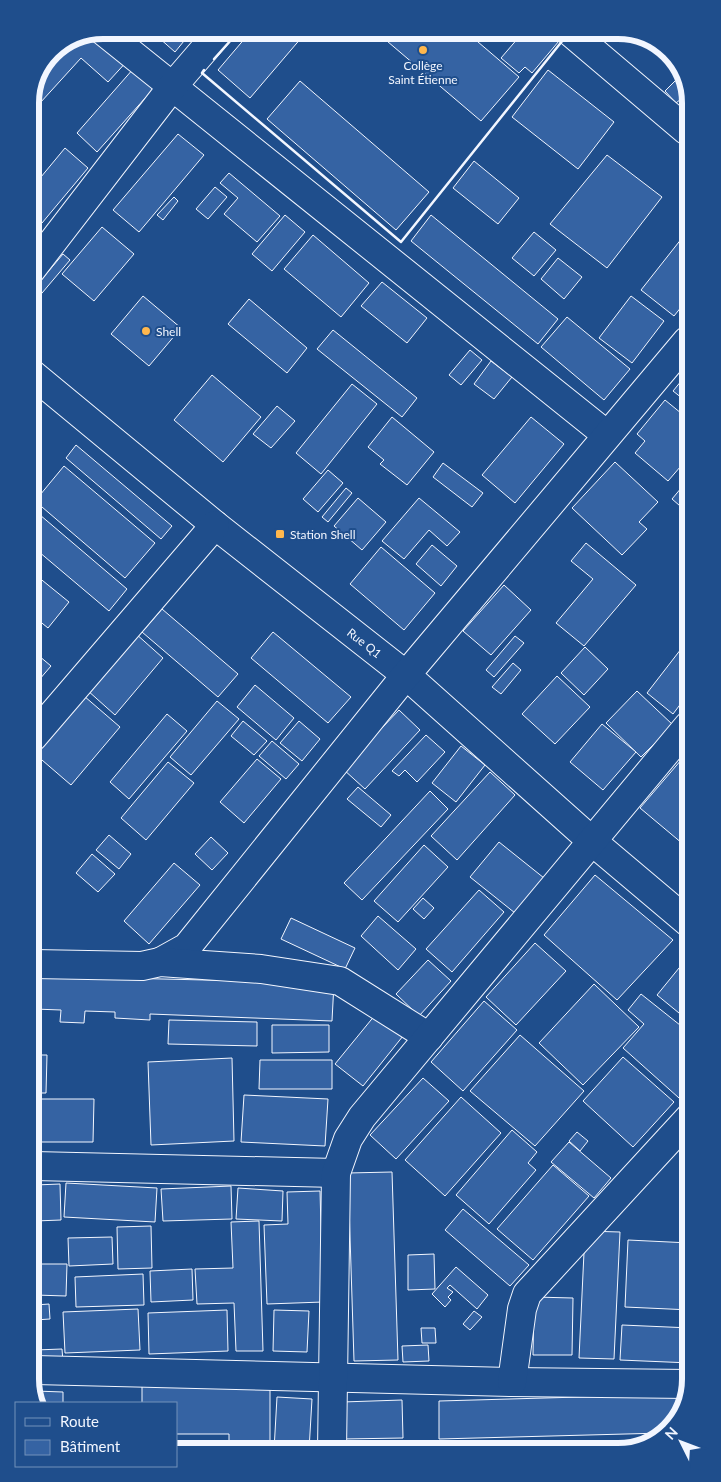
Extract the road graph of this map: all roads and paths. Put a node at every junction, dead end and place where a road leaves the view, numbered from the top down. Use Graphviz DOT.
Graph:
graph roads {
  1 [pos="113,39"];
  2 [pos="213,39"];
  3 [pos="579,39"];
  4 [pos="172,87"];
  5 [pos="682,127"];
  6 [pos="39,260"];
  7 [pos="682,347"];
  8 [pos="39,380"];
  9 [pos="607,435"];
  10 [pos="215,525"];
  11 [pos="406,675"];
  12 [pos="39,730"];
  13 [pos="682,733"];
  14 [pos="593,842"];
  15 [pos="682,917"];
  16 [pos="160,962"];
  17 [pos="39,964"];
  18 [pos="429,1037"];
  19 [pos="682,1126"];
  20 [pos="39,1166"];
  21 [pos="336,1173"];
  22 [pos="39,1370"];
  23 [pos="332,1378"];
  24 [pos="512,1382"];
  25 [pos="682,1384"];
  26 [pos="332,1443"];
  1 -- 4 [label="street"];
  2 -- 4 [label="street"];
  3 -- 5 [label="street"];
  4 -- 6 [label="street"];
  4 -- 9 [label="street"];
  7 -- 9 [label="street"];
  8 -- 10 [label="street, Rue Q1"];
  9 -- 11 [label="street"];
  10 -- 11 [label="street, Rue Q1"];
  10 -- 12 [label="street"];
  11 -- 14 [label="street, Rue Q1"];
  11 -- 16 [label="street"];
  13 -- 14 [label="street"];
  14 -- 15 [label="street, Rue Q1"];
  14 -- 18 [label="street"];
  16 -- 17 [label="street"];
  16 -- 18 [label="street"];
  18 -- 21 [label="street"];
  19 -- 24 [label="street"];
  20 -- 21 [label="street"];
  21 -- 23 [label="street"];
  22 -- 23 [label="street"];
  23 -- 24 [label="street"];
  23 -- 26 [label="street"];
  24 -- 25 [label="street"];
}
